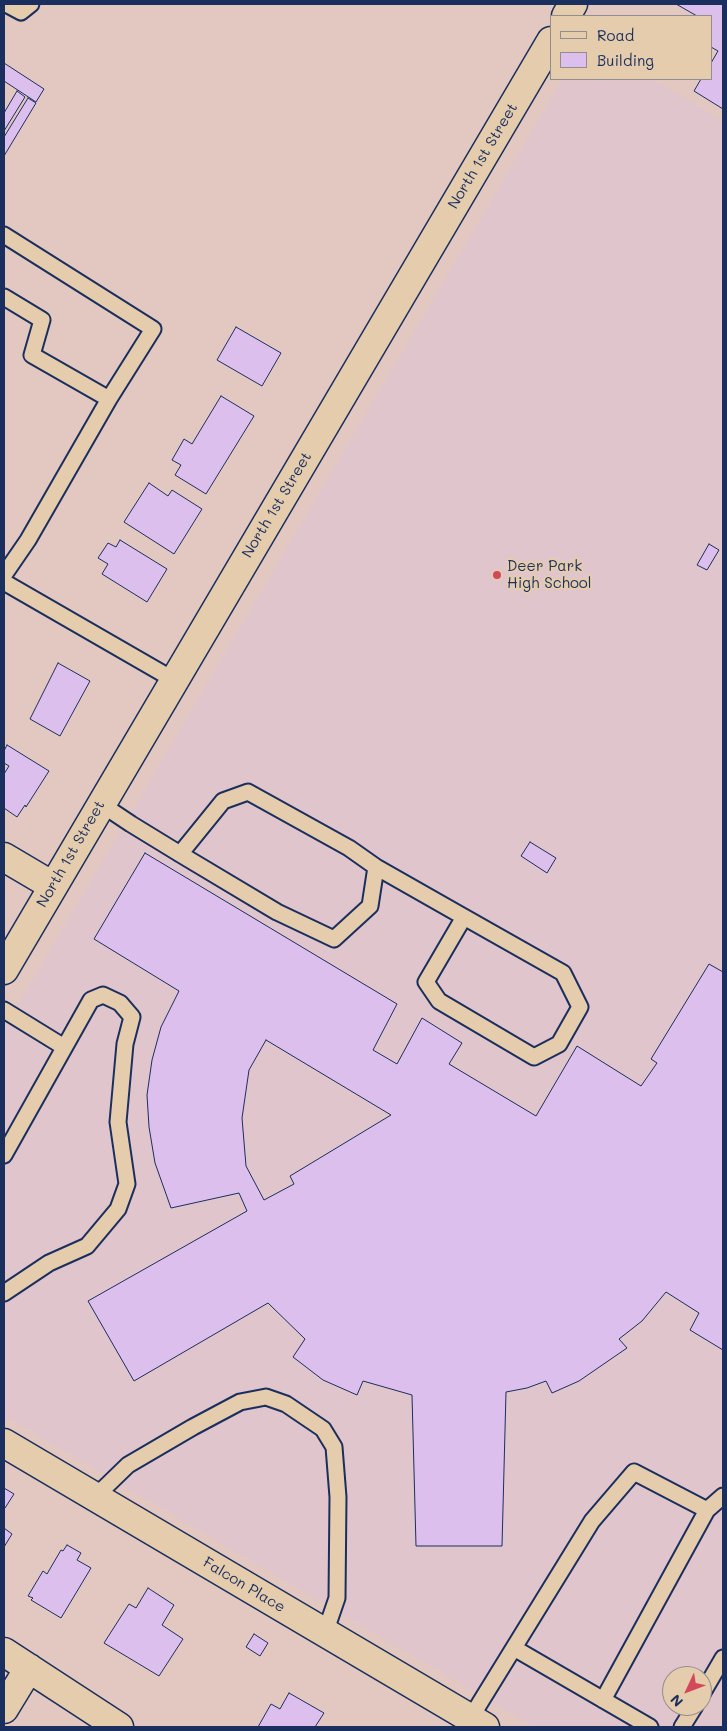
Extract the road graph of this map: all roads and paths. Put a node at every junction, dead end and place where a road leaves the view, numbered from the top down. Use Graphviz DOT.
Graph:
graph roads {
  1 [pos="6,4"];
  2 [pos="31,4"];
  3 [pos="573,4"];
  4 [pos="567,15"];
  5 [pos="550,43"];
  6 [pos="4,235"];
  7 [pos="4,297"];
  8 [pos="108,399"];
  9 [pos="4,575"];
  10 [pos="4,582"];
  11 [pos="174,680"];
  12 [pos="101,804"];
  13 [pos="180,854"];
  14 [pos="4,857"];
  15 [pos="376,867"];
  16 [pos="53,886"];
  17 [pos="464,917"];
  18 [pos="4,970"];
  19 [pos="4,1010"];
  20 [pos="64,1047"];
  21 [pos="4,1155"];
  22 [pos="4,1293"];
  23 [pos="4,1443"];
  24 [pos="723,1496"];
  25 [pos="95,1497"];
  26 [pos="708,1510"];
  27 [pos="325,1633"];
  28 [pos="514,1648"];
  29 [pos="4,1652"];
  30 [pos="723,1658"];
  31 [pos="30,1668"];
  32 [pos="712,1677"];
  33 [pos="603,1700"];
  34 [pos="4,1709"];
  35 [pos="689,1716"];
  36 [pos="477,1723"];
  37 [pos="119,1727"];
  38 [pos="650,1727"];
  39 [pos="682,1727"];
  1 -- 2 [label="lane"];
  3 -- 4 [label="street"];
  5 -- 11 [label="street, North 1st Street"];
  6 -- 8 [label="lane"];
  7 -- 8 [label="lane"];
  8 -- 9 [label="lane"];
  10 -- 11 [label="lane"];
  11 -- 12 [label="street, North 1st Street"];
  12 -- 13 [label="lane"];
  12 -- 16 [label="street, North 1st Street"];
  13 -- 15 [label="lane"];
  13 -- 15 [label="lane"];
  14 -- 16 [label="street"];
  15 -- 17 [label="lane"];
  16 -- 18 [label="street, North 1st Street"];
  17 -- 17 [label="lane"];
  19 -- 20 [label="lane"];
  20 -- 21 [label="lane"];
  20 -- 22 [label="lane"];
  23 -- 25 [label="street, Falcon Place"];
  24 -- 26 [label="lane"];
  25 -- 27 [label="street, Falcon Place"];
  25 -- 27 [label="lane"];
  26 -- 28 [label="lane"];
  26 -- 33 [label="lane"];
  27 -- 36 [label="street, Falcon Place"];
  28 -- 33 [label="lane"];
  28 -- 36 [label="lane"];
  29 -- 31 [label="street"];
  30 -- 32 [label="lane"];
  31 -- 34 [label="street"];
  31 -- 37 [label="street"];
  33 -- 38 [label="lane"];
  35 -- 39 [label="lane"];
}
